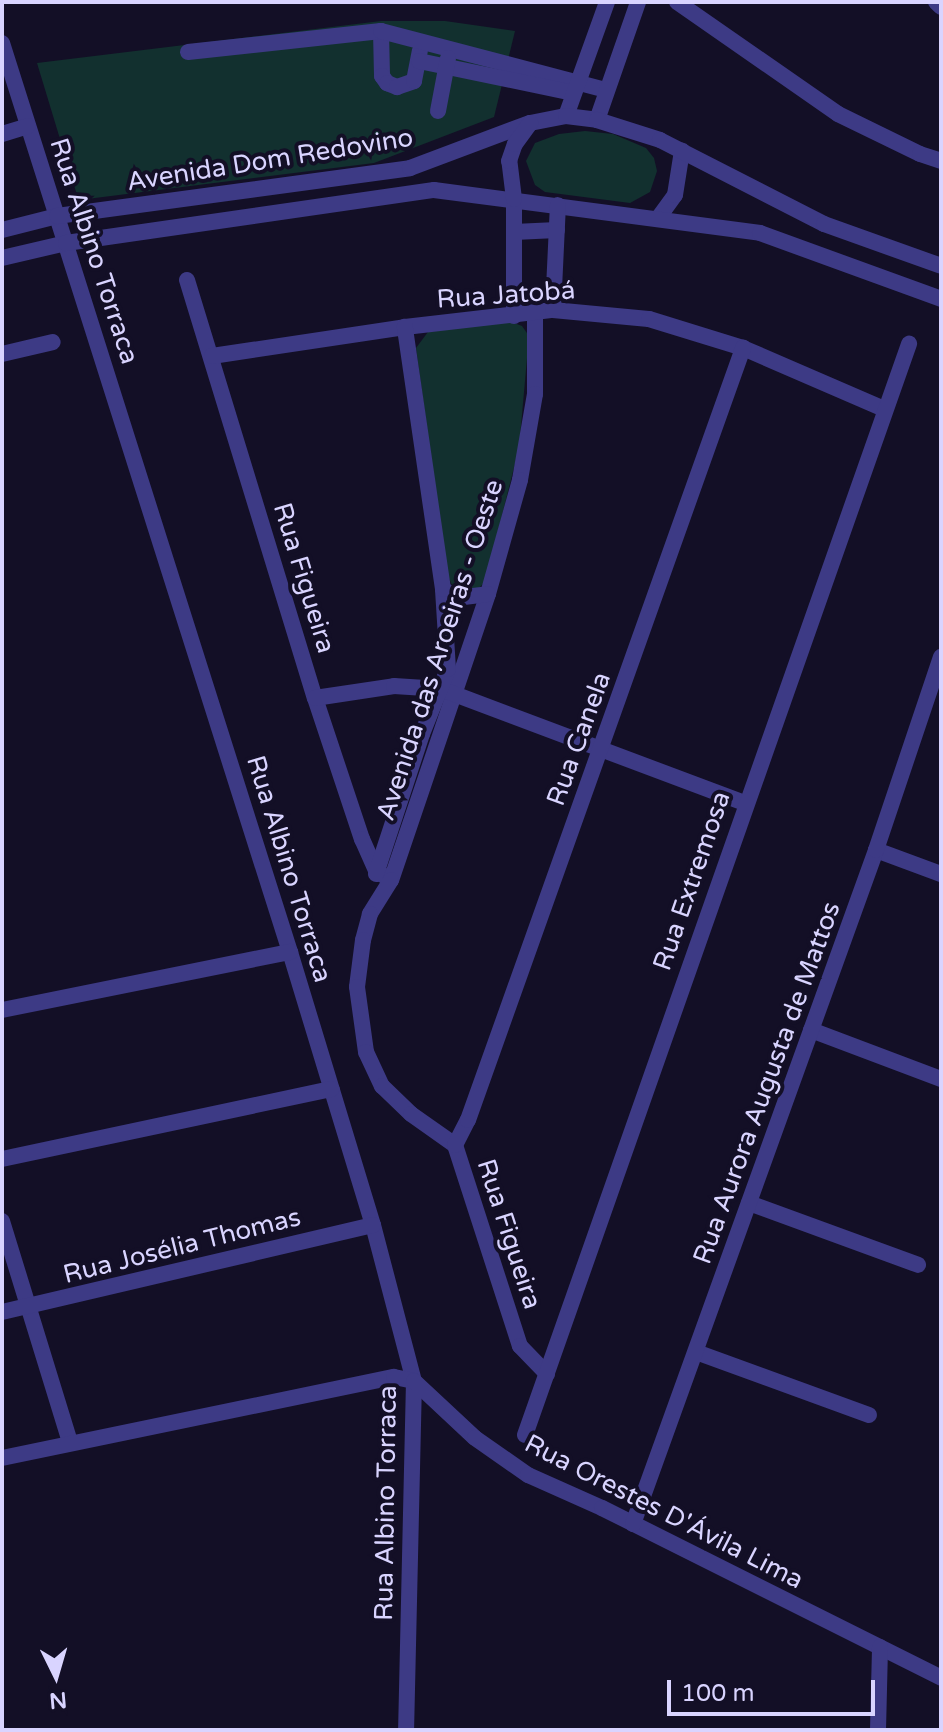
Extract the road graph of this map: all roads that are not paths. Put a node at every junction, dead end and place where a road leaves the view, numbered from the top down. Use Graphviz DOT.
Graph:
graph roads {
  1 [pos="607,2"];
  2 [pos="638,2"];
  3 [pos="936,2"];
  4 [pos="687,4"];
  5 [pos="941,7"];
  6 [pos="381,31"];
  7 [pos="421,41"];
  8 [pos="2,43"];
  9 [pos="450,49"];
  10 [pos="188,52"];
  11 [pos="419,61"];
  12 [pos="446,67"];
  13 [pos="575,87"];
  14 [pos="606,90"];
  15 [pos="438,111"];
  16 [pos="566,116"];
  17 [pos="597,120"];
  18 [pos="530,123"];
  19 [pos="28,126"];
  20 [pos="2,134"];
  21 [pos="682,151"];
  22 [pos="941,161"];
  23 [pos="514,199"];
  24 [pos="558,205"];
  25 [pos="57,216"];
  26 [pos="659,217"];
  27 [pos="2,230"];
  28 [pos="557,230"];
  29 [pos="514,232"];
  30 [pos="66,243"];
  31 [pos="2,258"];
  32 [pos="941,266"];
  33 [pos="187,280"];
  34 [pos="941,299"];
  35 [pos="553,310"];
  36 [pos="535,313"];
  37 [pos="514,316"];
  38 [pos="405,327"];
  39 [pos="53,342"];
  40 [pos="909,344"];
  41 [pos="743,348"];
  42 [pos="2,354"];
  43 [pos="212,356"];
  44 [pos="884,409"];
  45 [pos="443,589"];
  46 [pos="488,594"];
  47 [pos="941,657"];
  48 [pos="447,691"];
  49 [pos="936,692"];
  50 [pos="315,698"];
  51 [pos="602,749"];
  52 [pos="745,803"];
  53 [pos="876,850"];
  54 [pos="376,871"];
  55 [pos="941,874"];
  56 [pos="391,880"];
  57 [pos="376,900"];
  58 [pos="290,952"];
  59 [pos="2,1010"];
  60 [pos="811,1030"];
  61 [pos="941,1079"];
  62 [pos="332,1089"];
  63 [pos="455,1145"];
  64 [pos="2,1159"];
  65 [pos="749,1203"];
  66 [pos="2,1221"];
  67 [pos="373,1225"];
  68 [pos="918,1265"];
  69 [pos="30,1307"];
  70 [pos="2,1312"];
  71 [pos="696,1352"];
  72 [pos="547,1374"];
  73 [pos="414,1381"];
  74 [pos="869,1415"];
  75 [pos="525,1435"];
  76 [pos="70,1442"];
  77 [pos="2,1458"];
  78 [pos="633,1524"];
  79 [pos="880,1647"];
  80 [pos="941,1678"];
  81 [pos="406,1730"];
  82 [pos="878,1730"];
  1 -- 13 [label="street"];
  2 -- 14 [label="street"];
  3 -- 5 [label="street"];
  4 -- 22 [label="street"];
  6 -- 7 [label="street"];
  6 -- 10 [label="street"];
  6 -- 11 [label="street"];
  7 -- 9 [label="street"];
  7 -- 11 [label="street"];
  8 -- 19 [label="street, Rua Albino Torraca"];
  9 -- 12 [label="street"];
  9 -- 13 [label="street"];
  11 -- 12 [label="street"];
  12 -- 13 [label="street"];
  12 -- 15 [label="street"];
  13 -- 14 [label="street"];
  13 -- 16 [label="street"];
  14 -- 17 [label="street"];
  16 -- 17 [label="street, Avenida Dom Redovino"];
  16 -- 18 [label="street, Avenida Dom Redovino"];
  17 -- 21 [label="street, Avenida Dom Redovino"];
  18 -- 23 [label="street"];
  18 -- 25 [label="street, Avenida Dom Redovino"];
  19 -- 20 [label="street"];
  19 -- 25 [label="street, Rua Albino Torraca"];
  21 -- 26 [label="street"];
  21 -- 32 [label="street, Avenida Dom Redovino"];
  23 -- 24 [label="street, Avenida Dom Redovino"];
  23 -- 29 [label="street"];
  23 -- 30 [label="street, Avenida Dom Redovino"];
  24 -- 26 [label="street, Avenida Dom Redovino"];
  24 -- 28 [label="street"];
  25 -- 27 [label="street, Avenida Dom Redovino"];
  25 -- 30 [label="street, Rua Albino Torraca"];
  26 -- 34 [label="street, Avenida Dom Redovino"];
  28 -- 29 [label="street"];
  28 -- 35 [label="street"];
  29 -- 37 [label="street"];
  30 -- 31 [label="street, Avenida Dom Redovino"];
  30 -- 58 [label="street, Rua Albino Torraca"];
  33 -- 43 [label="street, Rua Figueira"];
  35 -- 36 [label="street, Rua Jatobá"];
  35 -- 41 [label="street, Rua Jatobá"];
  36 -- 37 [label="street, Rua Jatobá"];
  36 -- 46 [label="street, Avenida das Aroeiras - Oeste"];
  37 -- 38 [label="street, Rua Jatobá"];
  38 -- 43 [label="street, Rua Jatobá"];
  38 -- 45 [label="street"];
  39 -- 42 [label="street"];
  40 -- 44 [label="street, Rua Extremosa"];
  41 -- 44 [label="street, Rua Jatobá"];
  41 -- 51 [label="street, Rua Canela"];
  43 -- 50 [label="street, Rua Figueira"];
  44 -- 52 [label="street, Rua Extremosa"];
  45 -- 46 [label="street"];
  45 -- 48 [label="street"];
  46 -- 48 [label="street, Avenida das Aroeiras - Oeste"];
  47 -- 49 [label="street, Rua Aurora Augusta de Mattos"];
  48 -- 50 [label="street"];
  48 -- 51 [label="street"];
  48 -- 54 [label="street"];
  48 -- 56 [label="street, Avenida das Aroeiras - Oeste"];
  49 -- 53 [label="street, Rua Aurora Augusta de Mattos"];
  50 -- 54 [label="street, Rua Figueira"];
  51 -- 52 [label="street"];
  51 -- 63 [label="street, Rua Canela"];
  52 -- 72 [label="street, Rua Extremosa"];
  53 -- 55 [label="street"];
  53 -- 60 [label="street, Rua Aurora Augusta de Mattos"];
  54 -- 56 [label="street"];
  54 -- 57 [label="street"];
  56 -- 57 [label="street, Avenida das Aroeiras - Oeste"];
  57 -- 63 [label="street, Rua Figueira"];
  58 -- 59 [label="street"];
  58 -- 62 [label="street, Rua Albino Torraca"];
  60 -- 61 [label="street"];
  60 -- 65 [label="street, Rua Aurora Augusta de Mattos"];
  62 -- 64 [label="street"];
  62 -- 67 [label="street, Rua Albino Torraca"];
  63 -- 72 [label="street, Rua Figueira"];
  65 -- 68 [label="street"];
  65 -- 71 [label="street, Rua Aurora Augusta de Mattos"];
  66 -- 69 [label="street"];
  67 -- 69 [label="street, Rua Josélia Thomas"];
  67 -- 73 [label="street, Rua Albino Torraca"];
  69 -- 70 [label="street, Rua Josélia Thomas"];
  69 -- 76 [label="street"];
  71 -- 74 [label="street"];
  71 -- 78 [label="street, Rua Aurora Augusta de Mattos"];
  72 -- 75 [label="street, Rua Extremosa"];
  73 -- 76 [label="street"];
  73 -- 78 [label="street, Rua Orestes D'Ávila Lima"];
  73 -- 81 [label="street, Rua Albino Torraca"];
  76 -- 77 [label="street"];
  78 -- 79 [label="street, Rua Orestes D'Ávila Lima"];
  79 -- 80 [label="street, Rua Orestes D'Ávila Lima"];
  79 -- 82 [label="street"];
}
